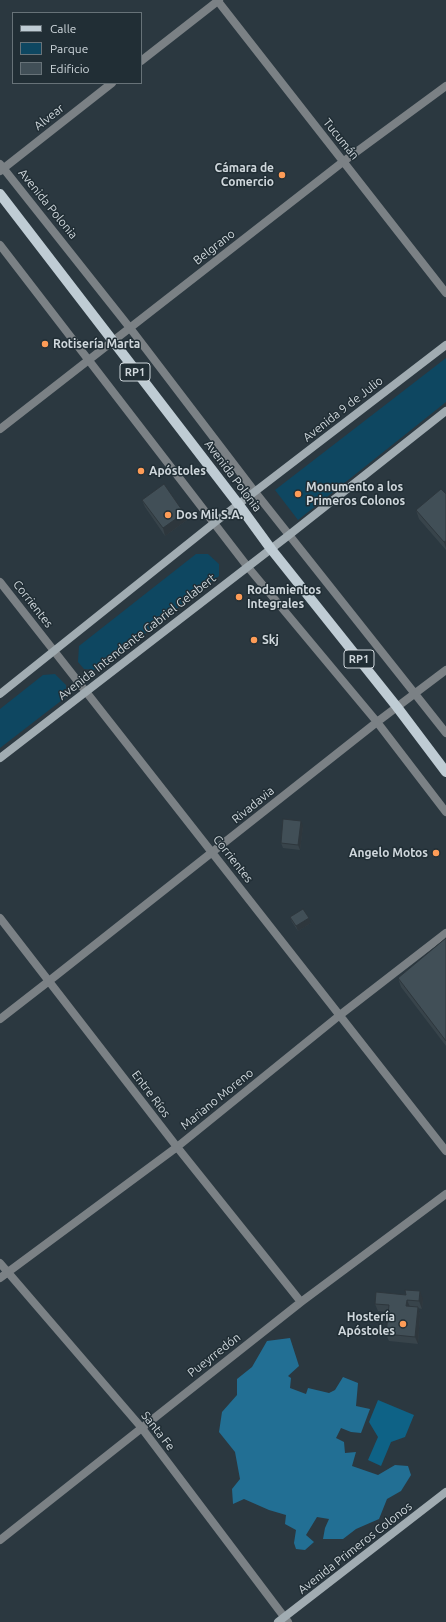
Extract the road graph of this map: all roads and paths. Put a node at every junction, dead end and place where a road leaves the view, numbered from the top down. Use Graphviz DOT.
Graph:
graph roads {
  1 [pos="218,0"];
  2 [pos="142,60"];
  3 [pos="111,84"];
  4 [pos="446,86"];
  5 [pos="344,161"];
  6 [pos="1,168"];
  7 [pos="0,194"];
  8 [pos="0,245"];
  9 [pos="446,293"];
  10 [pos="130,328"];
  11 [pos="112,341"];
  12 [pos="446,345"];
  13 [pos="87,360"];
  14 [pos="446,411"];
  15 [pos="0,429"];
  16 [pos="255,492"];
  17 [pos="239,504"];
  18 [pos="214,523"];
  19 [pos="289,535"];
  20 [pos="271,549"];
  21 [pos="248,566"];
  22 [pos="0,582"];
  23 [pos="54,652"];
  24 [pos="446,670"];
  25 [pos="86,691"];
  26 [pos="416,693"];
  27 [pos="0,694"];
  28 [pos="397,707"];
  29 [pos="377,722"];
  30 [pos="446,733"];
  31 [pos="0,758"];
  32 [pos="446,772"];
  33 [pos="446,812"];
  34 [pos="213,853"];
  35 [pos="0,918"];
  36 [pos="446,933"];
  37 [pos="49,982"];
  38 [pos="340,1015"];
  39 [pos="0,1019"];
  40 [pos="177,1147"];
  41 [pos="446,1151"];
  42 [pos="446,1194"];
  43 [pos="0,1263"];
  44 [pos="7,1273"];
  45 [pos="0,1278"];
  46 [pos="301,1302"];
  47 [pos="141,1427"];
  48 [pos="446,1492"];
  49 [pos="0,1540"];
  50 [pos="283,1620"];
  1 -- 2 [label="street"];
  1 -- 5 [label="street, Tucumán"];
  3 -- 6 [label="street, Alvear"];
  4 -- 5 [label="street, Belgrano"];
  5 -- 9 [label="street, Tucumán"];
  5 -- 10 [label="street, Belgrano"];
  6 -- 10 [label="street, Avenida Polonia"];
  7 -- 11 [label="main road, Avenida Polonia / RP1"];
  8 -- 13 [label="street"];
  10 -- 11 [label="street, Belgrano"];
  10 -- 16 [label="street, Avenida Polonia"];
  11 -- 13 [label="street, Belgrano"];
  11 -- 17 [label="main road, Avenida Polonia / RP1"];
  12 -- 16 [label="main road, Avenida 9 de Julio"];
  13 -- 15 [label="street, Belgrano"];
  13 -- 18 [label="street"];
  14 -- 19 [label="main road"];
  16 -- 17 [label="main road"];
  16 -- 19 [label="street, Avenida Polonia"];
  17 -- 18 [label="main road"];
  17 -- 20 [label="main road, Avenida Polonia / RP1"];
  18 -- 21 [label="street"];
  18 -- 23 [label="main road"];
  19 -- 20 [label="main road, Avenida Intendente Gabriel Gelabert"];
  19 -- 26 [label="street, Avenida Polonia"];
  20 -- 21 [label="main road, Avenida Intendente Gabriel Gelabert"];
  20 -- 28 [label="main road, Avenida Polonia / RP1"];
  21 -- 25 [label="main road, Avenida Intendente Gabriel Gelabert"];
  21 -- 29 [label="street"];
  22 -- 23 [label="street, Corrientes"];
  23 -- 25 [label="street, Corrientes"];
  23 -- 27 [label="main road"];
  24 -- 26 [label="street, Rivadavia"];
  25 -- 31 [label="main road, Avenida Intendente Gabriel Gelabert"];
  25 -- 34 [label="street, Corrientes"];
  26 -- 28 [label="street, Rivadavia"];
  26 -- 30 [label="street, Avenida Polonia"];
  28 -- 29 [label="street, Rivadavia"];
  28 -- 32 [label="main road, Avenida Polonia / RP1"];
  29 -- 33 [label="street"];
  29 -- 34 [label="street, Rivadavia"];
  34 -- 37 [label="street, Rivadavia"];
  34 -- 38 [label="street, Corrientes"];
  35 -- 37 [label="street, Entre Ríos"];
  36 -- 38 [label="street, Mariano Moreno"];
  37 -- 39 [label="street, Rivadavia"];
  37 -- 40 [label="street, Entre Ríos"];
  38 -- 40 [label="street, Mariano Moreno"];
  38 -- 41 [label="street, Corrientes"];
  40 -- 44 [label="street, Mariano Moreno"];
  40 -- 46 [label="street, Entre Ríos"];
  42 -- 46 [label="street, Pueyrredón"];
  43 -- 44 [label="street, Santa Fe"];
  44 -- 45 [label="street, Mariano Moreno"];
  44 -- 47 [label="street, Santa Fe"];
  46 -- 47 [label="street, Pueyrredón"];
  47 -- 49 [label="street, Pueyrredón"];
  47 -- 50 [label="street, Santa Fe"];
  48 -- 50 [label="main road, Avenida Primeros Colonos"];
}
